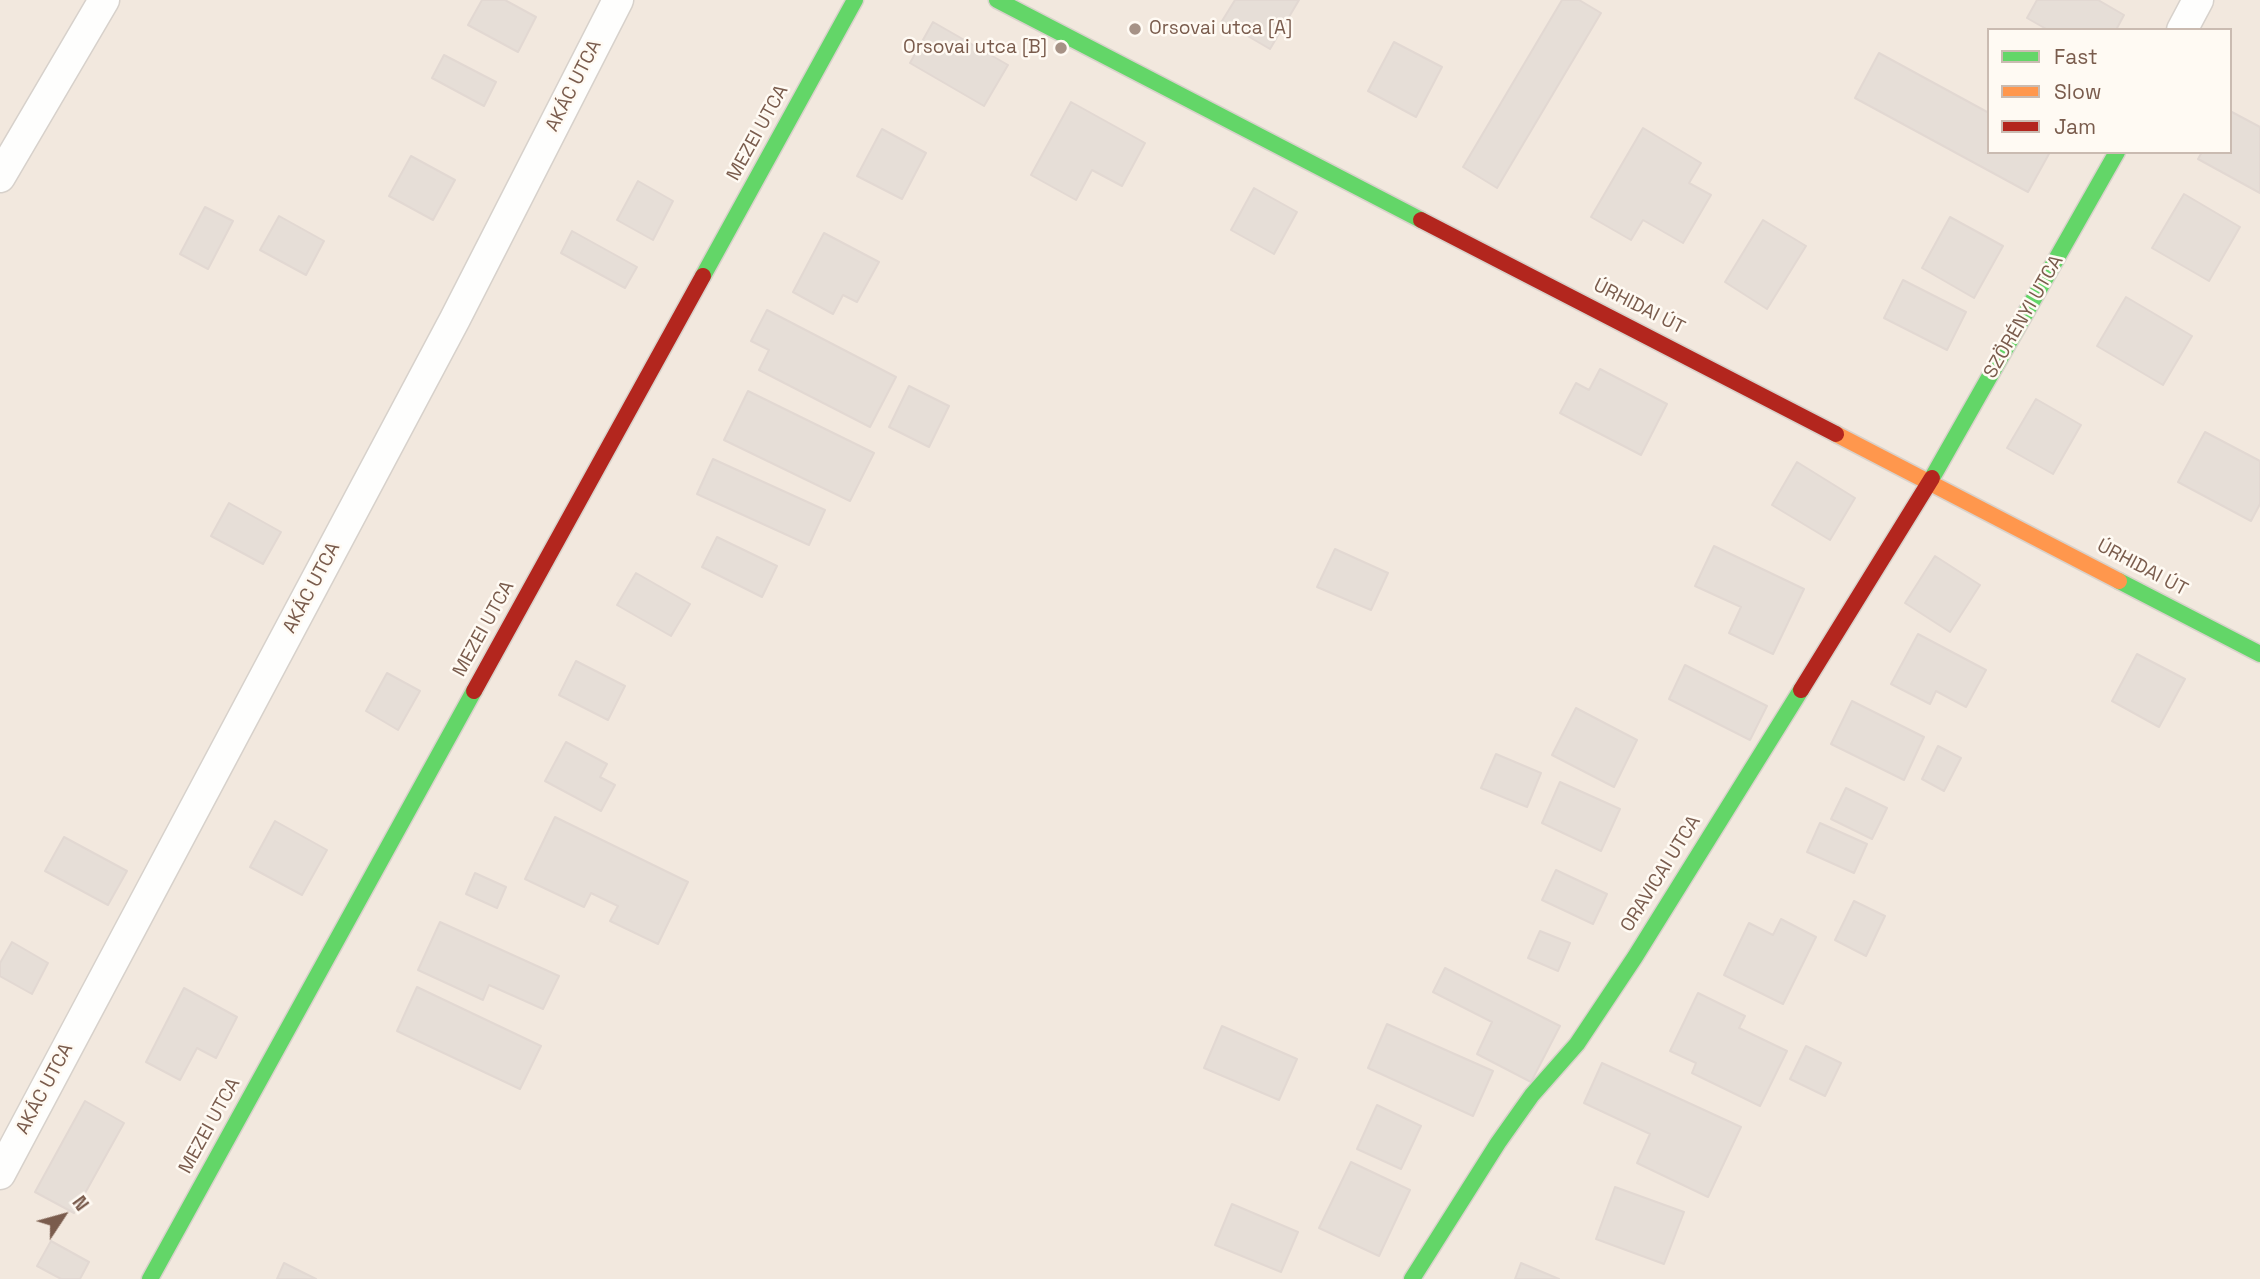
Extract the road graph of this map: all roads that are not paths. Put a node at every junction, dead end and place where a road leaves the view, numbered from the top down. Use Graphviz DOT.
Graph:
graph roads {
  1 [pos="104,0"];
  2 [pos="618,0"];
  3 [pos="855,0"];
  4 [pos="997,0"];
  5 [pos="2197,0"];
  6 [pos="2183,28"];
  7 [pos="2116,154"];
  8 [pos="0,177"];
  9 [pos="1930,480"];
  10 [pos="2260,654"];
  11 [pos="0,1174"];
  12 [pos="150,1279"];
  13 [pos="1412,1279"];
  1 -- 8 [label="street"];
  2 -- 11 [label="street, AKÁC UTCA"];
  3 -- 12 [label="street, MEZEI UTCA"];
  4 -- 9 [label="street, ÚRHIDAI ÚT"];
  5 -- 6 [label="street"];
  7 -- 9 [label="street, SZÖRÉNYI UTCA"];
  9 -- 10 [label="street, ÚRHIDAI ÚT"];
  9 -- 13 [label="street, ORAVICAI UTCA"];
}
